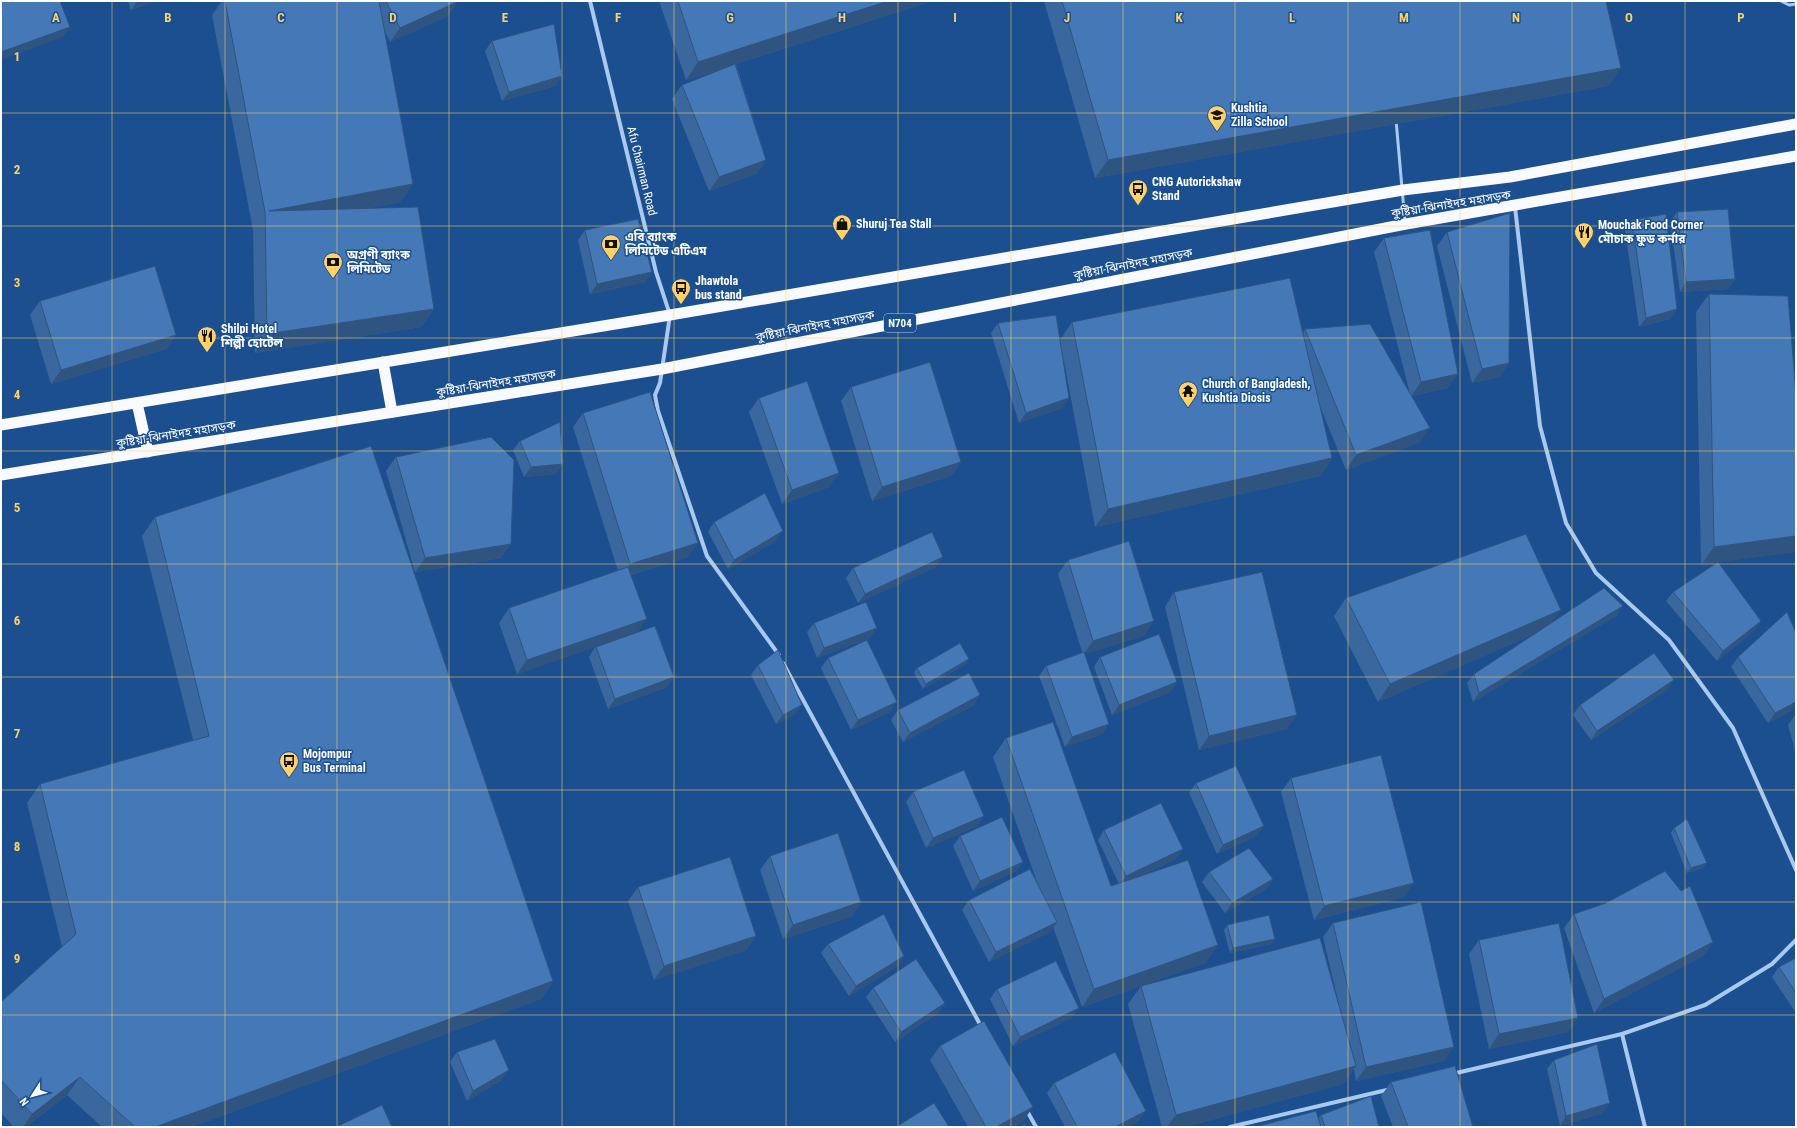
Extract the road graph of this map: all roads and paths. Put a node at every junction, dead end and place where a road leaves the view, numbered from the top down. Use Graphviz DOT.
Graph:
graph roads {
  1 [pos="590,1"];
  2 [pos="1781,1"];
  3 [pos="1796,4"];
  4 [pos="1395,113"];
  5 [pos="1796,124"];
  6 [pos="1796,156"];
  7 [pos="1403,190"];
  8 [pos="1515,206"];
  9 [pos="1406,224"];
  10 [pos="670,315"];
  11 [pos="383,362"];
  12 [pos="662,369"];
  13 [pos="137,402"];
  14 [pos="392,412"];
  15 [pos="1,425"];
  16 [pos="148,452"];
  17 [pos="1,475"];
  18 [pos="1796,870"];
  19 [pos="1796,940"];
  20 [pos="1622,1034"];
  21 [pos="986,1036"];
  22 [pos="1445,1076"];
  23 [pos="1399,1087"];
  24 [pos="1025,1106"];
  25 [pos="1036,1127"];
  26 [pos="1230,1127"];
  27 [pos="1645,1127"];
  1 -- 10 [label="street, Afu Chairman Road"];
  2 -- 3 [label="lane"];
  4 -- 7 [label="lane"];
  5 -- 7 [label="highway, কুষ্টিয়া-ঝিনাইদহ মহাসড়ক"];
  6 -- 8 [label="highway, কুষ্টিয়া-ঝিনাইদহ মহাসড়ক / N704"];
  7 -- 9 [label="lane"];
  7 -- 10 [label="highway, কুষ্টিয়া-ঝিনাইদহ মহাসড়ক"];
  8 -- 9 [label="highway, কুষ্টিয়া-ঝিনাইদহ মহাসড়ক / N704"];
  8 -- 18 [label="street"];
  9 -- 12 [label="highway, কুষ্টিয়া-ঝিনাইদহ মহাসড়ক / N704"];
  10 -- 11 [label="highway, কুষ্টিয়া-ঝিনাইদহ মহাসড়ক"];
  10 -- 12 [label="street, Afu Chairman Road"];
  11 -- 13 [label="highway, কুষ্টিয়া-ঝিনাইদহ মহাসড়ক"];
  11 -- 14 [label="highway"];
  12 -- 14 [label="highway, কুষ্টিয়া-ঝিনাইদহ মহাসড়ক / N704"];
  12 -- 21 [label="street, Afu Chairman Road"];
  13 -- 15 [label="highway, কুষ্টিয়া-ঝিনাইদহ মহাসড়ক"];
  13 -- 16 [label="highway"];
  14 -- 16 [label="highway, কুষ্টিয়া-ঝিনাইদহ মহাসড়ক / N704"];
  16 -- 17 [label="highway, কুষ্টিয়া-ঝিনাইদহ মহাসড়ক / N704"];
  19 -- 20 [label="street"];
  20 -- 22 [label="street"];
  20 -- 27 [label="street"];
  23 -- 26 [label="street"];
  24 -- 25 [label="street"];
}
